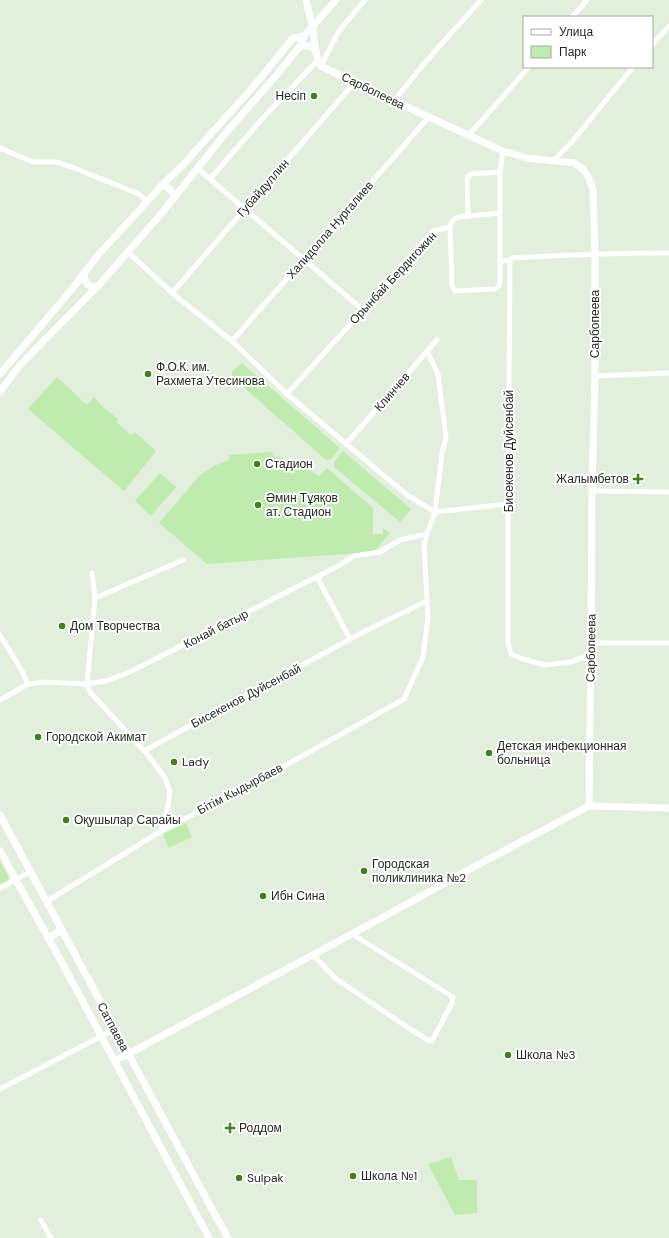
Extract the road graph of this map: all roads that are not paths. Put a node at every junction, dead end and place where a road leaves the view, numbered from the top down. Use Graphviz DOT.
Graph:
graph roads {
  1 [pos="306,0"];
  2 [pos="336,0"];
  3 [pos="365,0"];
  4 [pos="480,0"];
  5 [pos="587,0"];
  6 [pos="573,16"];
  7 [pos="669,26"];
  8 [pos="312,27"];
  9 [pos="304,36"];
  10 [pos="653,44"];
  11 [pos="300,46"];
  12 [pos="316,51"];
  13 [pos="320,63"];
  14 [pos="528,68"];
  15 [pos="632,68"];
  16 [pos="354,83"];
  17 [pos="394,101"];
  18 [pos="428,118"];
  19 [pos="468,136"];
  20 [pos="0,148"];
  21 [pos="502,152"];
  22 [pos="554,160"];
  23 [pos="197,168"];
  24 [pos="500,172"];
  25 [pos="210,179"];
  26 [pos="162,185"];
  27 [pos="174,198"];
  28 [pos="146,202"];
  29 [pos="245,209"];
  30 [pos="500,214"];
  31 [pos="468,216"];
  32 [pos="450,227"];
  33 [pos="128,252"];
  34 [pos="669,253"];
  35 [pos="595,254"];
  36 [pos="304,260"];
  37 [pos="510,260"];
  38 [pos="500,261"];
  39 [pos="84,273"];
  40 [pos="98,286"];
  41 [pos="172,293"];
  42 [pos="363,310"];
  43 [pos="437,340"];
  44 [pos="232,342"];
  45 [pos="427,351"];
  46 [pos="0,374"];
  47 [pos="669,374"];
  48 [pos="594,376"];
  49 [pos="0,392"];
  50 [pos="287,394"];
  51 [pos="346,444"];
  52 [pos="592,491"];
  53 [pos="669,492"];
  54 [pos="508,504"];
  55 [pos="435,512"];
  56 [pos="427,534"];
  57 [pos="183,560"];
  58 [pos="92,573"];
  59 [pos="317,577"];
  60 [pos="95,598"];
  61 [pos="427,601"];
  62 [pos="0,635"];
  63 [pos="350,639"];
  64 [pos="591,643"];
  65 [pos="669,643"];
  66 [pos="591,658"];
  67 [pos="28,684"];
  68 [pos="87,684"];
  69 [pos="0,700"];
  70 [pos="144,751"];
  71 [pos="589,806"];
  72 [pos="669,808"];
  73 [pos="0,815"];
  74 [pos="160,831"];
  75 [pos="0,851"];
  76 [pos="30,872"];
  77 [pos="16,879"];
  78 [pos="0,888"];
  79 [pos="46,902"];
  80 [pos="61,930"];
  81 [pos="352,934"];
  82 [pos="48,938"];
  83 [pos="313,955"];
  84 [pos="115,1030"];
  85 [pos="102,1036"];
  86 [pos="128,1054"];
  87 [pos="115,1061"];
  88 [pos="0,1089"];
  89 [pos="41,1220"];
  90 [pos="51,1238"];
  91 [pos="209,1238"];
  92 [pos="228,1238"];
  1 -- 8 [label="street"];
  2 -- 8 [label="street"];
  3 -- 13 [label="street"];
  4 -- 17 [label="street"];
  5 -- 6 [label="street"];
  7 -- 10 [label="street"];
  8 -- 9 [label="street"];
  8 -- 12 [label="street"];
  9 -- 11 [label="street"];
  9 -- 26 [label="street"];
  11 -- 12 [label="street"];
  11 -- 23 [label="street"];
  12 -- 13 [label="street"];
  13 -- 16 [label="street, Сарбопеева"];
  13 -- 25 [label="street"];
  14 -- 19 [label="street"];
  15 -- 22 [label="street"];
  16 -- 17 [label="street, Сарбопеева"];
  16 -- 29 [label="street, Губайдуллин"];
  17 -- 18 [label="street, Сарбопеева"];
  18 -- 19 [label="street, Сарбопеева"];
  18 -- 36 [label="street, Халидолла Нургалиев"];
  19 -- 21 [label="street, Сарбопеева"];
  20 -- 28 [label="street"];
  21 -- 22 [label="street, Сарбопеева"];
  21 -- 24 [label="street, Орынбай Бердигожин"];
  22 -- 35 [label="street, Сарбопеева"];
  23 -- 25 [label="street"];
  23 -- 27 [label="street"];
  24 -- 30 [label="street, Орынбай Бердигожин"];
  24 -- 31 [label="street"];
  25 -- 29 [label="street"];
  26 -- 27 [label="street"];
  26 -- 28 [label="street"];
  27 -- 33 [label="street"];
  28 -- 39 [label="street"];
  29 -- 36 [label="street"];
  29 -- 41 [label="street, Губайдуллин"];
  30 -- 31 [label="street"];
  30 -- 38 [label="street, Орынбай Бердигожин"];
  31 -- 32 [label="street"];
  32 -- 38 [label="street, Орынбай Бердигожин"];
  32 -- 42 [label="street, Орынбай Бердигожин"];
  33 -- 40 [label="street"];
  33 -- 41 [label="street"];
  34 -- 35 [label="street"];
  35 -- 37 [label="street"];
  35 -- 48 [label="street, Сарбопеева"];
  36 -- 42 [label="street"];
  36 -- 44 [label="street, Халидолла Нургалиев"];
  37 -- 38 [label="street"];
  37 -- 54 [label="street, Бисекенов Дуйсенбай"];
  39 -- 40 [label="street"];
  39 -- 46 [label="street"];
  40 -- 49 [label="street"];
  41 -- 44 [label="street"];
  42 -- 50 [label="street, Орынбай Бердигожин"];
  43 -- 45 [label="street, Клинчев"];
  44 -- 50 [label="street"];
  45 -- 51 [label="street, Клинчев"];
  45 -- 55 [label="street, Бiтiм Кыдырбаев"];
  47 -- 48 [label="street"];
  48 -- 52 [label="street, Сарбопеева"];
  50 -- 51 [label="street"];
  51 -- 55 [label="street"];
  52 -- 53 [label="street"];
  52 -- 64 [label="street, Сарбопеева"];
  54 -- 55 [label="street"];
  54 -- 66 [label="street, Бисекенов Дуйсенбай"];
  55 -- 56 [label="street, Бiтiм Кыдырбаев"];
  56 -- 59 [label="street, Конай батыр"];
  56 -- 61 [label="street, Бiтiм Кыдырбаев"];
  57 -- 60 [label="street"];
  58 -- 60 [label="street"];
  59 -- 63 [label="street"];
  59 -- 68 [label="street, Конай батыр"];
  60 -- 68 [label="street"];
  61 -- 63 [label="street, Бисекенов Дуйсенбай"];
  61 -- 74 [label="street, Бiтiм Кыдырбаев"];
  62 -- 67 [label="street"];
  63 -- 70 [label="street, Бисекенов Дуйсенбай"];
  64 -- 65 [label="street"];
  64 -- 66 [label="street, Сарбопеева"];
  66 -- 71 [label="street, Сарбопеева"];
  67 -- 68 [label="street, Конай батыр"];
  67 -- 69 [label="street, Конай батыр"];
  68 -- 70 [label="street"];
  70 -- 74 [label="street"];
  71 -- 72 [label="street"];
  71 -- 81 [label="street"];
  73 -- 76 [label="street, Сатпаева"];
  74 -- 79 [label="street, Бiтiм Кыдырбаев"];
  75 -- 77 [label="street, Сатпаева"];
  76 -- 77 [label="street"];
  76 -- 79 [label="street, Сатпаева"];
  77 -- 78 [label="street"];
  77 -- 82 [label="street, Сатпаева"];
  79 -- 80 [label="street, Сатпаева"];
  80 -- 82 [label="street"];
  80 -- 84 [label="street, Сатпаева"];
  81 -- 83 [label="street"];
  81 -- 83 [label="street"];
  82 -- 85 [label="street, Сатпаева"];
  83 -- 86 [label="street"];
  84 -- 85 [label="street"];
  84 -- 86 [label="street, Сатпаева"];
  85 -- 87 [label="street, Сатпаева"];
  85 -- 88 [label="street"];
  86 -- 87 [label="street"];
  86 -- 92 [label="street, Сатпаева"];
  87 -- 91 [label="street, Сатпаева"];
  89 -- 90 [label="street"];
}
